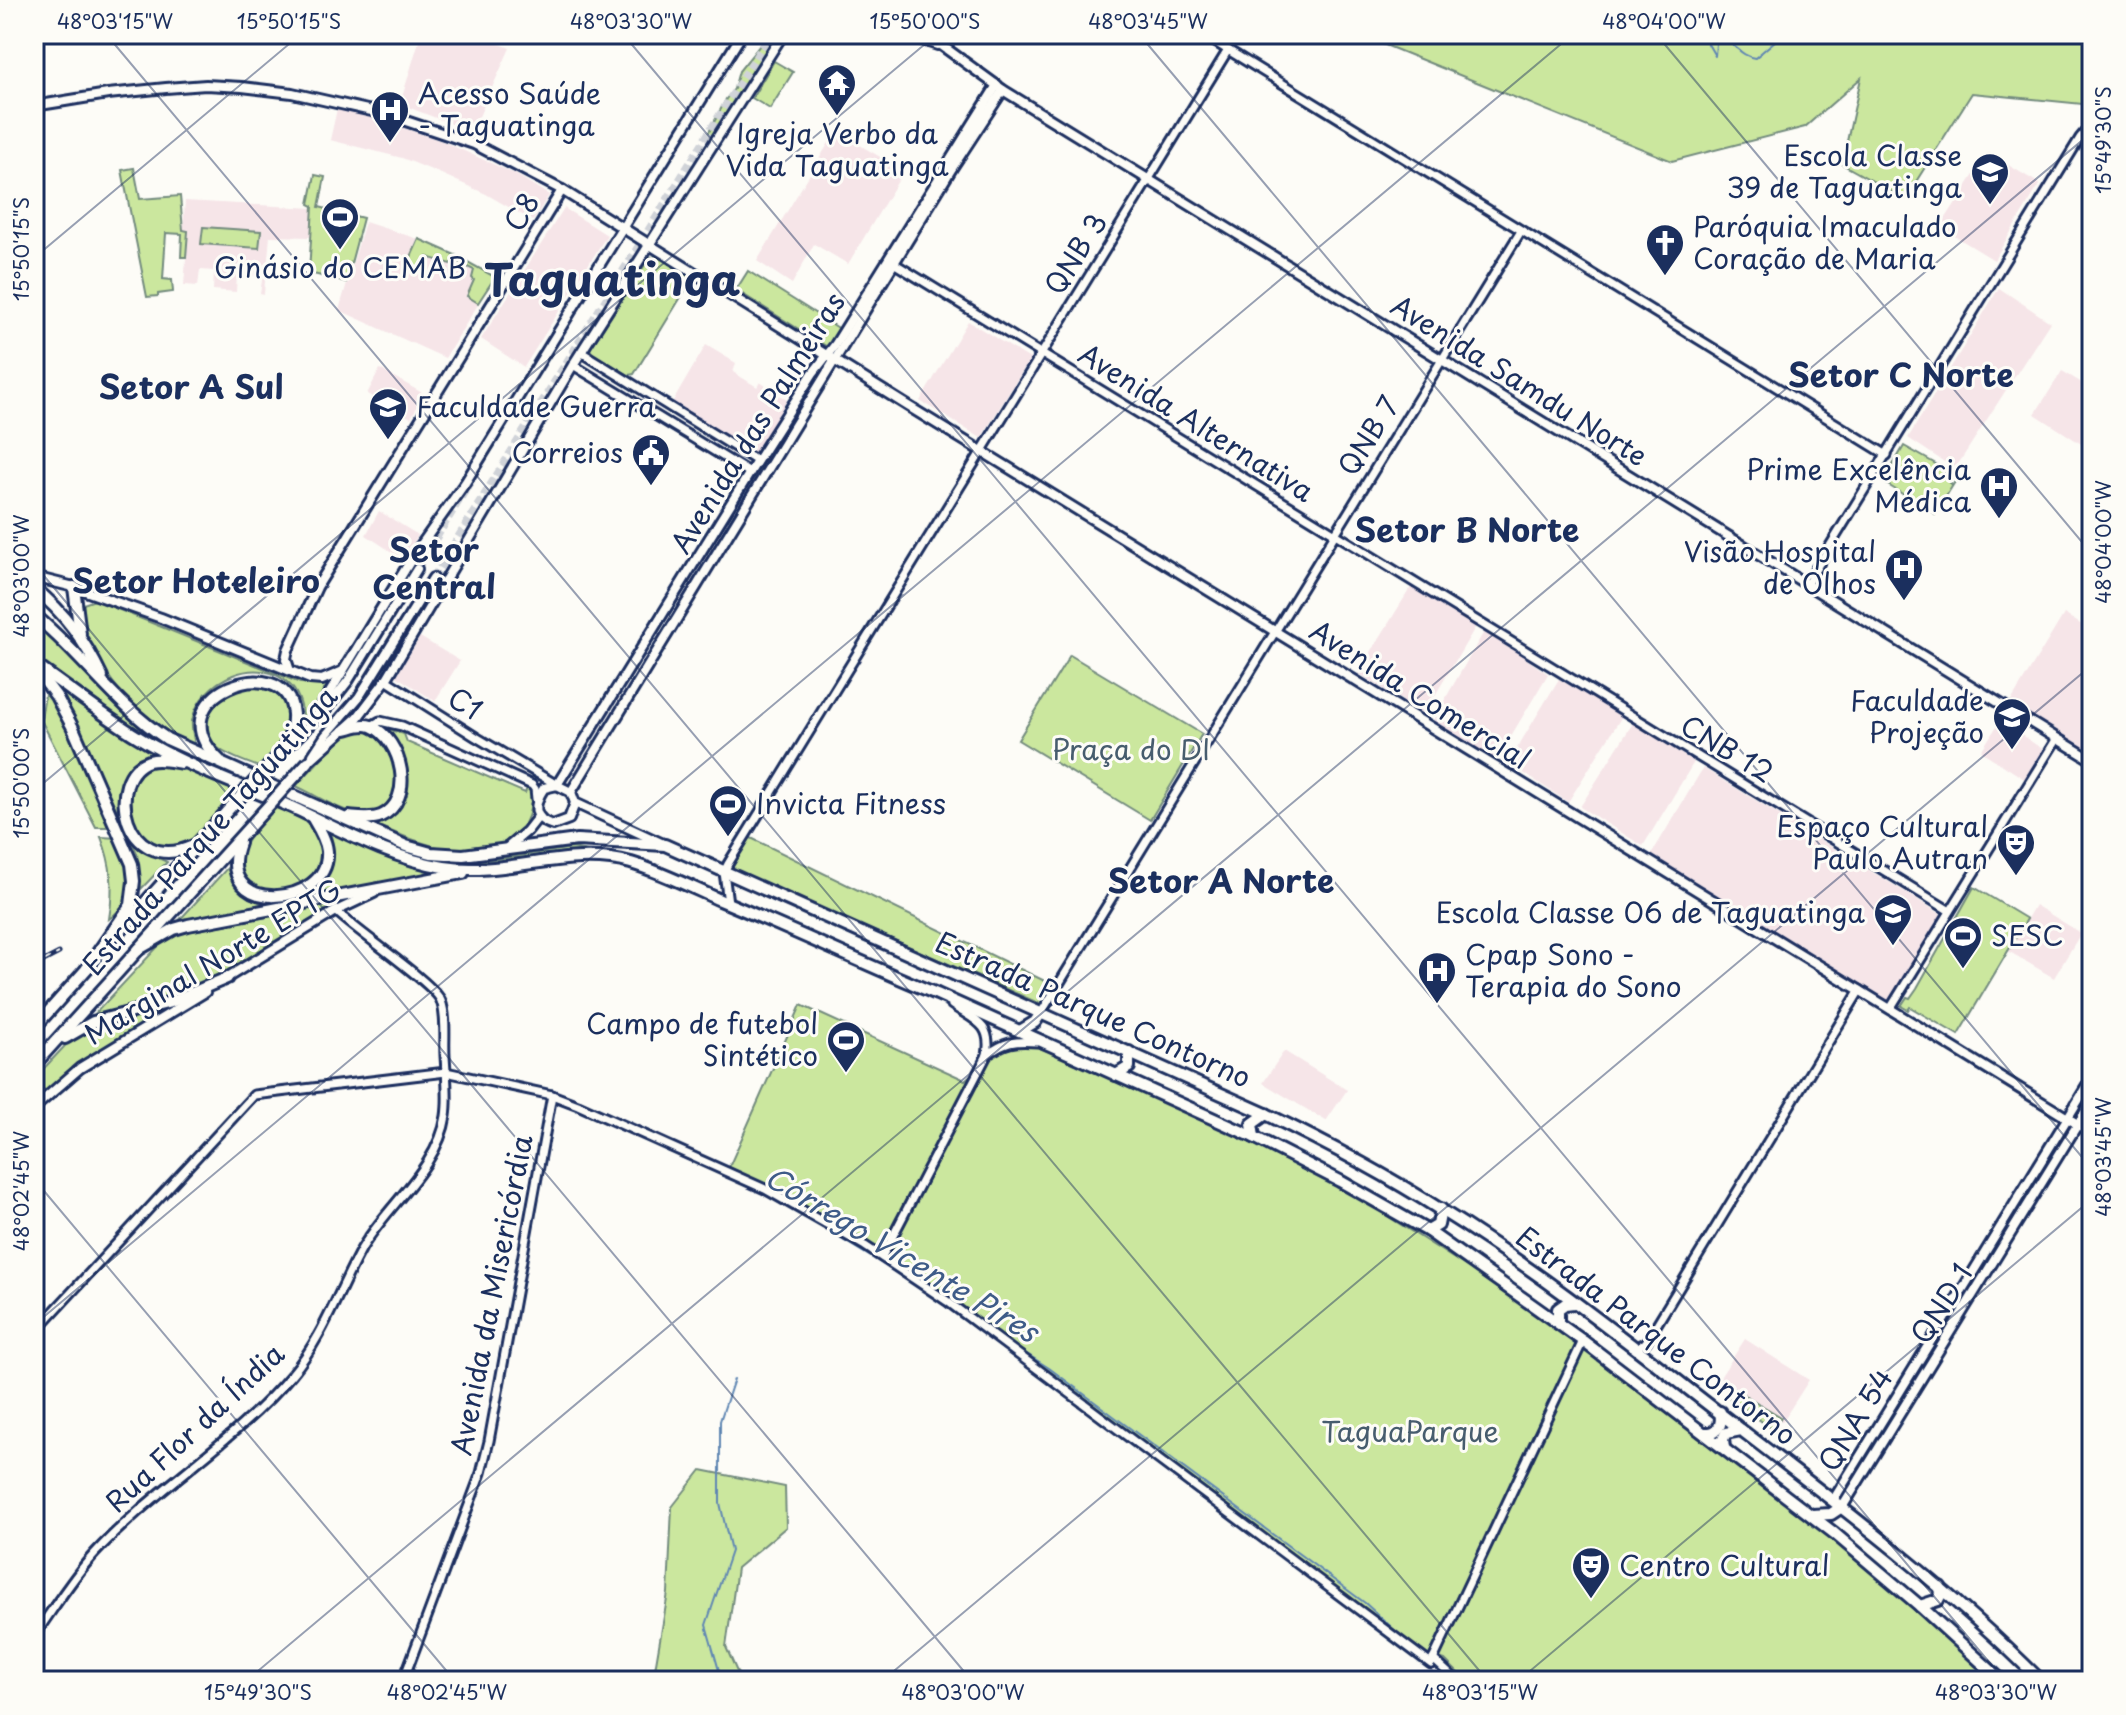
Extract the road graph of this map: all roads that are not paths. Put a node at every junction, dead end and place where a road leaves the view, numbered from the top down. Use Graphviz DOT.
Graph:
graph roads {
  1 [pos="742,34"];
  2 [pos="783,34"];
  3 [pos="905,34"];
  4 [pos="926,34"];
  5 [pos="1202,34"];
  6 [pos="947,48"];
  7 [pos="1228,50"];
  8 [pos="1000,88"];
  9 [pos="34,106"];
  10 [pos="2092,130"];
  11 [pos="1149,178"];
  12 [pos="562,190"];
  13 [pos="624,228"];
  14 [pos="1521,231"];
  15 [pos="649,243"];
  16 [pos="891,261"];
  17 [pos="581,352"];
  18 [pos="1041,353"];
  19 [pos="831,357"];
  20 [pos="1441,360"];
  21 [pos="573,365"];
  22 [pos="631,383"];
  23 [pos="623,395"];
  24 [pos="794,402"];
  25 [pos="805,409"];
  26 [pos="684,416"];
  27 [pos="697,424"];
  28 [pos="676,427"];
  29 [pos="689,435"];
  30 [pos="982,450"];
  31 [pos="1887,455"];
  32 [pos="757,461"];
  33 [pos="750,473"];
  34 [pos="724,516"];
  35 [pos="736,522"];
  36 [pos="1334,534"];
  37 [pos="417,569"];
  38 [pos="690,572"];
  39 [pos="34,577"];
  40 [pos="433,578"];
  41 [pos="701,579"];
  42 [pos="1806,585"];
  43 [pos="74,587"];
  44 [pos="34,588"];
  45 [pos="34,615"];
  46 [pos="662,616"];
  47 [pos="672,624"];
  48 [pos="1481,624"];
  49 [pos="1273,630"];
  50 [pos="80,636"];
  51 [pos="288,650"];
  52 [pos="261,660"];
  53 [pos="34,665"];
  54 [pos="631,668"];
  55 [pos="345,669"];
  56 [pos="290,671"];
  57 [pos="386,680"];
  58 [pos="105,684"];
  59 [pos="633,689"];
  60 [pos="310,725"];
  61 [pos="371,726"];
  62 [pos="346,729"];
  63 [pos="2057,738"];
  64 [pos="284,751"];
  65 [pos="579,751"];
  66 [pos="589,760"];
  67 [pos="2092,760"];
  68 [pos="308,762"];
  69 [pos="522,764"];
  70 [pos="191,765"];
  71 [pos="224,765"];
  72 [pos="515,777"];
  73 [pos="557,785"];
  74 [pos="571,792"];
  75 [pos="536,799"];
  76 [pos="575,803"];
  77 [pos="312,817"];
  78 [pos="343,817"];
  79 [pos="538,817"];
  80 [pos="245,833"];
  81 [pos="199,843"];
  82 [pos="665,845"];
  83 [pos="505,849"];
  84 [pos="501,867"];
  85 [pos="724,872"];
  86 [pos="382,889"];
  87 [pos="728,903"];
  88 [pos="336,911"];
  89 [pos="1950,911"];
  90 [pos="824,917"];
  91 [pos="811,939"];
  92 [pos="139,949"];
  93 [pos="87,968"];
  94 [pos="227,978"];
  95 [pos="1860,990"];
  96 [pos="937,994"];
  97 [pos="1890,1009"];
  98 [pos="1041,1013"];
  99 [pos="34,1028"];
  100 [pos="1020,1031"];
  101 [pos="1045,1043"];
  102 [pos="50,1048"];
  103 [pos="1129,1052"];
  104 [pos="987,1055"];
  105 [pos="34,1065"];
  106 [pos="446,1072"];
  107 [pos="1116,1075"];
  108 [pos="2092,1078"];
  109 [pos="551,1099"];
  110 [pos="2092,1101"];
  111 [pos="34,1108"];
  112 [pos="1266,1114"];
  113 [pos="2067,1118"];
  114 [pos="2078,1124"];
  115 [pos="2092,1133"];
  116 [pos="1254,1137"];
  117 [pos="2042,1158"];
  118 [pos="2053,1165"];
  119 [pos="1441,1209"];
  120 [pos="1428,1231"];
  121 [pos="882,1257"];
  122 [pos="1968,1281"];
  123 [pos="1977,1288"];
  124 [pos="1960,1293"];
  125 [pos="1970,1299"];
  126 [pos="1574,1303"];
  127 [pos="1558,1323"];
  128 [pos="34,1333"];
  129 [pos="1583,1341"];
  130 [pos="1646,1342"];
  131 [pos="1635,1348"];
  132 [pos="1646,1356"];
  133 [pos="1720,1412"];
  134 [pos="1741,1430"];
  135 [pos="1704,1433"];
  136 [pos="1724,1448"];
  137 [pos="1851,1472"];
  138 [pos="1860,1478"];
  139 [pos="1838,1502"];
  140 [pos="1810,1515"];
  141 [pos="1940,1587"];
  142 [pos="1920,1606"];
  143 [pos="34,1636"];
  144 [pos="1432,1661"];
  145 [pos="403,1681"];
  146 [pos="1457,1681"];
  147 [pos="2002,1681"];
  148 [pos="2041,1681"];
  1 -- 13 [label="main road"];
  2 -- 15 [label="main road"];
  3 -- 6 [label="main road"];
  4 -- 6 [label="main road, Avenida Samdu Norte"];
  5 -- 7 [label="street"];
  6 -- 8 [label="main road, Avenida Samdu Norte"];
  7 -- 11 [label="street, QNB 3"];
  7 -- 14 [label="street"];
  8 -- 11 [label="main road, Avenida Samdu Norte"];
  8 -- 16 [label="main road, Avenida das Palmeiras"];
  9 -- 12 [label="main road"];
  10 -- 31 [label="street"];
  11 -- 18 [label="street, QNB 3"];
  11 -- 20 [label="main road, Avenida Samdu Norte"];
  12 -- 13 [label="main road"];
  12 -- 51 [label="main road, C8"];
  13 -- 15 [label="main road"];
  13 -- 55 [label="main road"];
  14 -- 20 [label="street, QNB 7"];
  14 -- 31 [label="street"];
  15 -- 17 [label="main road"];
  15 -- 19 [label="main road, Avenida Comercial"];
  16 -- 18 [label="street, Avenida Alternativa"];
  16 -- 19 [label="main road, Avenida das Palmeiras"];
  17 -- 21 [label="main road"];
  17 -- 22 [label="street"];
  18 -- 30 [label="street, QNB 3"];
  18 -- 36 [label="street, Avenida Alternativa"];
  19 -- 24 [label="main road, Avenida das Palmeiras"];
  19 -- 25 [label="main road, Avenida das Palmeiras"];
  19 -- 30 [label="main road, Avenida Comercial"];
  20 -- 36 [label="street, QNB 7"];
  20 -- 42 [label="main road, Avenida Samdu Norte"];
  21 -- 23 [label="street"];
  21 -- 57 [label="main road"];
  22 -- 23 [label="street"];
  22 -- 26 [label="street"];
  23 -- 28 [label="street"];
  24 -- 25 [label="main road"];
  24 -- 32 [label="main road, Avenida das Palmeiras"];
  25 -- 35 [label="main road, Avenida das Palmeiras"];
  26 -- 27 [label="street"];
  26 -- 28 [label="street"];
  27 -- 29 [label="street"];
  27 -- 32 [label="street"];
  28 -- 29 [label="street"];
  29 -- 33 [label="street"];
  30 -- 49 [label="main road, Avenida Comercial"];
  30 -- 85 [label="street, QNB 3"];
  31 -- 42 [label="street"];
  32 -- 33 [label="main road, Avenida das Palmeiras"];
  33 -- 34 [label="main road, Avenida das Palmeiras"];
  34 -- 35 [label="main road"];
  34 -- 38 [label="main road, Avenida das Palmeiras"];
  35 -- 41 [label="main road, Avenida das Palmeiras"];
  36 -- 48 [label="street, Avenida Alternativa"];
  36 -- 49 [label="street, QNB 7"];
  37 -- 60 [label="main road, Estrada Parque Taguatinga"];
  38 -- 41 [label="main road"];
  38 -- 46 [label="main road, Avenida das Palmeiras"];
  39 -- 43 [label="main road"];
  40 -- 68 [label="main road, Estrada Parque Taguatinga"];
  41 -- 47 [label="main road, Avenida das Palmeiras"];
  42 -- 63 [label="main road, Avenida Samdu Norte"];
  43 -- 50 [label="highway"];
  43 -- 52 [label="main road"];
  44 -- 50 [label="highway"];
  45 -- 58 [label="highway, Estrada Parque Contorno"];
  46 -- 47 [label="main road"];
  46 -- 54 [label="main road, Avenida das Palmeiras"];
  47 -- 59 [label="main road, Avenida das Palmeiras"];
  48 -- 89 [label="street, CNB 12"];
  49 -- 95 [label="main road, Avenida Comercial"];
  49 -- 98 [label="street, QNB 7"];
  50 -- 58 [label="highway"];
  51 -- 52 [label="main road"];
  51 -- 56 [label="main road"];
  52 -- 56 [label="main road"];
  53 -- 70 [label="highway, Estrada Parque Contorno"];
  53 -- 93 [label="highway"];
  54 -- 59 [label="main road"];
  54 -- 65 [label="main road, Avenida das Palmeiras"];
  55 -- 56 [label="main road"];
  55 -- 60 [label="main road"];
  57 -- 62 [label="main road"];
  57 -- 69 [label="street, C1"];
  58 -- 71 [label="highway, Estrada Parque Contorno"];
  59 -- 66 [label="main road, Avenida das Palmeiras"];
  60 -- 64 [label="main road, Estrada Parque Taguatinga"];
  61 -- 62 [label="highway"];
  61 -- 72 [label="street"];
  61 -- 78 [label="highway"];
  62 -- 68 [label="main road"];
  63 -- 67 [label="main road, Avenida Samdu Norte"];
  63 -- 89 [label="street"];
  64 -- 71 [label="highway"];
  64 -- 81 [label="highway, Estrada Parque Taguatinga, bridge"];
  65 -- 66 [label="main road"];
  65 -- 73 [label="main road, Avenida das Palmeiras"];
  66 -- 74 [label="main road, Avenida das Palmeiras"];
  68 -- 80 [label="highway, Estrada Parque Taguatinga, bridge"];
  69 -- 72 [label="street"];
  69 -- 73 [label="street, C1"];
  70 -- 77 [label="highway, Estrada Parque Contorno"];
  70 -- 81 [label="highway"];
  71 -- 78 [label="highway, Estrada Parque Contorno"];
  72 -- 75 [label="street"];
  73 -- 74 [label="main road"];
  73 -- 75 [label="main road"];
  74 -- 76 [label="main road"];
  75 -- 79 [label="main road"];
  76 -- 79 [label="main road"];
  76 -- 82 [label="main road"];
  77 -- 80 [label="highway"];
  77 -- 84 [label="highway, Estrada Parque Contorno"];
  78 -- 83 [label="highway, Estrada Parque Contorno"];
  79 -- 83 [label="main road"];
  80 -- 92 [label="highway, Estrada Parque Taguatinga"];
  81 -- 93 [label="highway, Estrada Parque Taguatinga"];
  82 -- 83 [label="highway, Estrada Parque Contorno"];
  82 -- 85 [label="highway, Estrada Parque Contorno"];
  84 -- 86 [label="highway"];
  84 -- 87 [label="highway, Estrada Parque Contorno"];
  85 -- 87 [label="street"];
  85 -- 90 [label="highway, Estrada Parque Contorno"];
  86 -- 88 [label="main road, Marginal Norte EPTG"];
  86 -- 92 [label="highway"];
  87 -- 91 [label="highway, Estrada Parque Contorno"];
  88 -- 94 [label="main road, Marginal Norte EPTG"];
  88 -- 106 [label="street, Rua Flor da Índia"];
  89 -- 97 [label="street"];
  90 -- 91 [label="highway"];
  90 -- 98 [label="highway, Estrada Parque Contorno"];
  91 -- 96 [label="highway, Estrada Parque Contorno"];
  92 -- 102 [label="highway, Estrada Parque Taguatinga"];
  93 -- 99 [label="highway, Estrada Parque Taguatinga"];
  94 -- 102 [label="highway"];
  94 -- 111 [label="main road, Marginal Norte EPTG"];
  95 -- 97 [label="main road, Avenida Comercial"];
  95 -- 130 [label="street"];
  96 -- 100 [label="highway, Estrada Parque Contorno"];
  96 -- 104 [label="street"];
  97 -- 113 [label="main road, Avenida Comercial"];
  98 -- 100 [label="highway"];
  98 -- 103 [label="highway, Estrada Parque Contorno"];
  100 -- 101 [label="highway, Estrada Parque Contorno"];
  101 -- 104 [label="street"];
  101 -- 107 [label="highway, Estrada Parque Contorno"];
  102 -- 105 [label="highway, Estrada Parque Taguatinga"];
  103 -- 107 [label="highway"];
  103 -- 112 [label="highway, Estrada Parque Contorno"];
  104 -- 121 [label="street"];
  106 -- 109 [label="street"];
  106 -- 128 [label="street"];
  106 -- 143 [label="street, Rua Flor da Índia"];
  107 -- 116 [label="highway, Estrada Parque Contorno"];
  108 -- 113 [label="main road, QNA 54"];
  109 -- 121 [label="street"];
  109 -- 145 [label="street, Avenida da Misericórdia"];
  110 -- 114 [label="main road, QND 1"];
  112 -- 116 [label="highway"];
  112 -- 119 [label="highway, Estrada Parque Contorno"];
  113 -- 114 [label="main road, Avenida Comercial"];
  113 -- 117 [label="main road, QNA 54"];
  114 -- 115 [label="main road, Avenida Comercial"];
  114 -- 118 [label="main road, QND 1"];
  116 -- 120 [label="highway, Estrada Parque Contorno"];
  117 -- 118 [label="main road"];
  117 -- 122 [label="main road, QNA 54"];
  118 -- 123 [label="main road, QND 1"];
  119 -- 120 [label="highway"];
  119 -- 126 [label="highway, Estrada Parque Contorno"];
  120 -- 127 [label="highway, Estrada Parque Contorno"];
  121 -- 144 [label="street"];
  122 -- 123 [label="main road"];
  122 -- 124 [label="main road, QNA 54"];
  123 -- 125 [label="main road, QND 1"];
  124 -- 125 [label="main road"];
  124 -- 137 [label="main road, QNA 54"];
  125 -- 138 [label="main road, QND 1"];
  126 -- 127 [label="highway"];
  126 -- 131 [label="highway, Estrada Parque Contorno"];
  127 -- 129 [label="highway, Estrada Parque Contorno"];
  129 -- 135 [label="highway, Estrada Parque Contorno"];
  129 -- 144 [label="street"];
  130 -- 131 [label="street"];
  130 -- 132 [label="street"];
  131 -- 132 [label="highway, Estrada Parque Contorno"];
  132 -- 133 [label="highway, Estrada Parque Contorno"];
  133 -- 134 [label="highway, Estrada Parque Contorno"];
  133 -- 135 [label="highway"];
  134 -- 136 [label="highway"];
  134 -- 139 [label="highway, Estrada Parque Contorno"];
  135 -- 136 [label="highway, Estrada Parque Contorno"];
  136 -- 140 [label="highway, Estrada Parque Contorno"];
  137 -- 138 [label="main road"];
  137 -- 139 [label="main road, QNA 54"];
  138 -- 139 [label="main road, QND 1"];
  139 -- 140 [label="highway"];
  139 -- 141 [label="highway, Estrada Parque Contorno"];
  140 -- 142 [label="highway, Estrada Parque Contorno"];
  141 -- 142 [label="highway"];
  141 -- 148 [label="highway, Estrada Parque Contorno"];
  142 -- 147 [label="highway, Estrada Parque Contorno"];
  144 -- 146 [label="street"];
}
